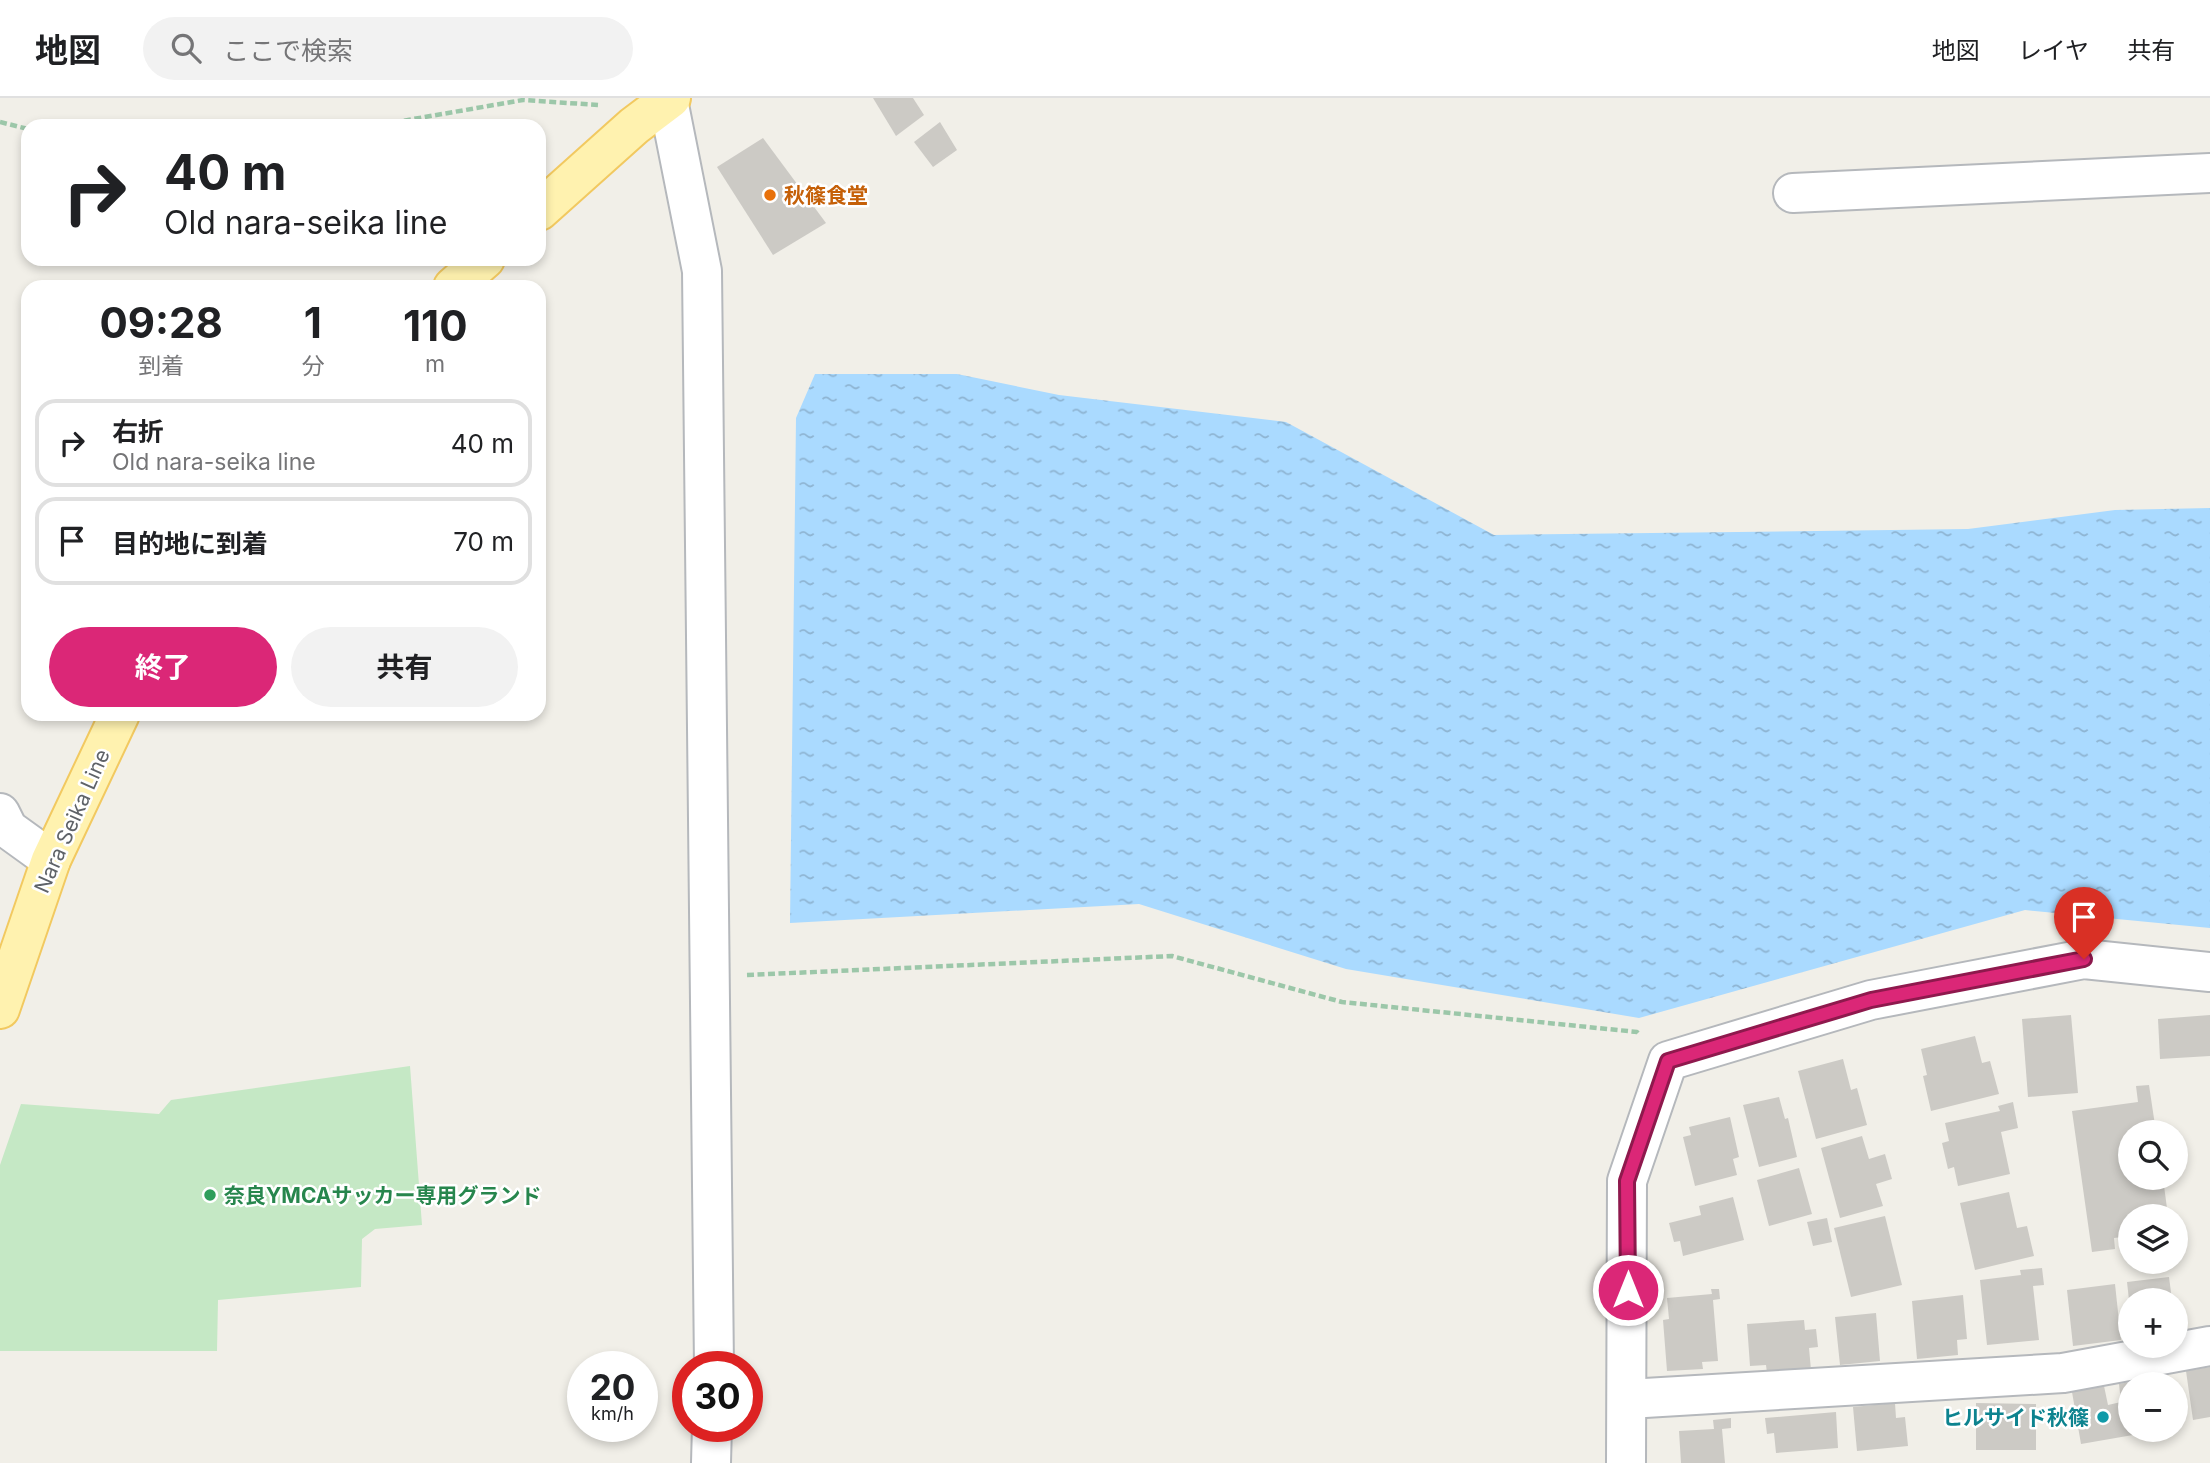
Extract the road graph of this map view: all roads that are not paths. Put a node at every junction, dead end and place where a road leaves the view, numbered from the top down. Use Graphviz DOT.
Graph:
graph roads {
  1 [pos="669,99"];
  2 [pos="2210,173"];
  3 [pos="1793,193"];
  4 [pos="546,205"];
  5 [pos="477,266"];
  6 [pos="461,280"];
  7 [pos="117,721"];
  8 [pos="0,813"];
  9 [pos="51,860"];
  10 [pos="2210,972"];
  11 [pos="0,1009"];
  12 [pos="2210,1346"];
  13 [pos="714,1351"];
  14 [pos="1628,1399"];
  15 [pos="712,1442"];
  16 [pos="711,1463"];
  17 [pos="1626,1463"];
  1 -- 4 [label="main road"];
  1 -- 13 [label="street"];
  2 -- 3 [label="street"];
  5 -- 6 [label="main road"];
  7 -- 9 [label="main road, Nara Seika Line"];
  8 -- 9 [label="street"];
  9 -- 11 [label="main road, Nara Seika Line"];
  10 -- 14 [label="street"];
  12 -- 14 [label="street"];
  14 -- 17 [label="street"];
  15 -- 16 [label="street"];
}
